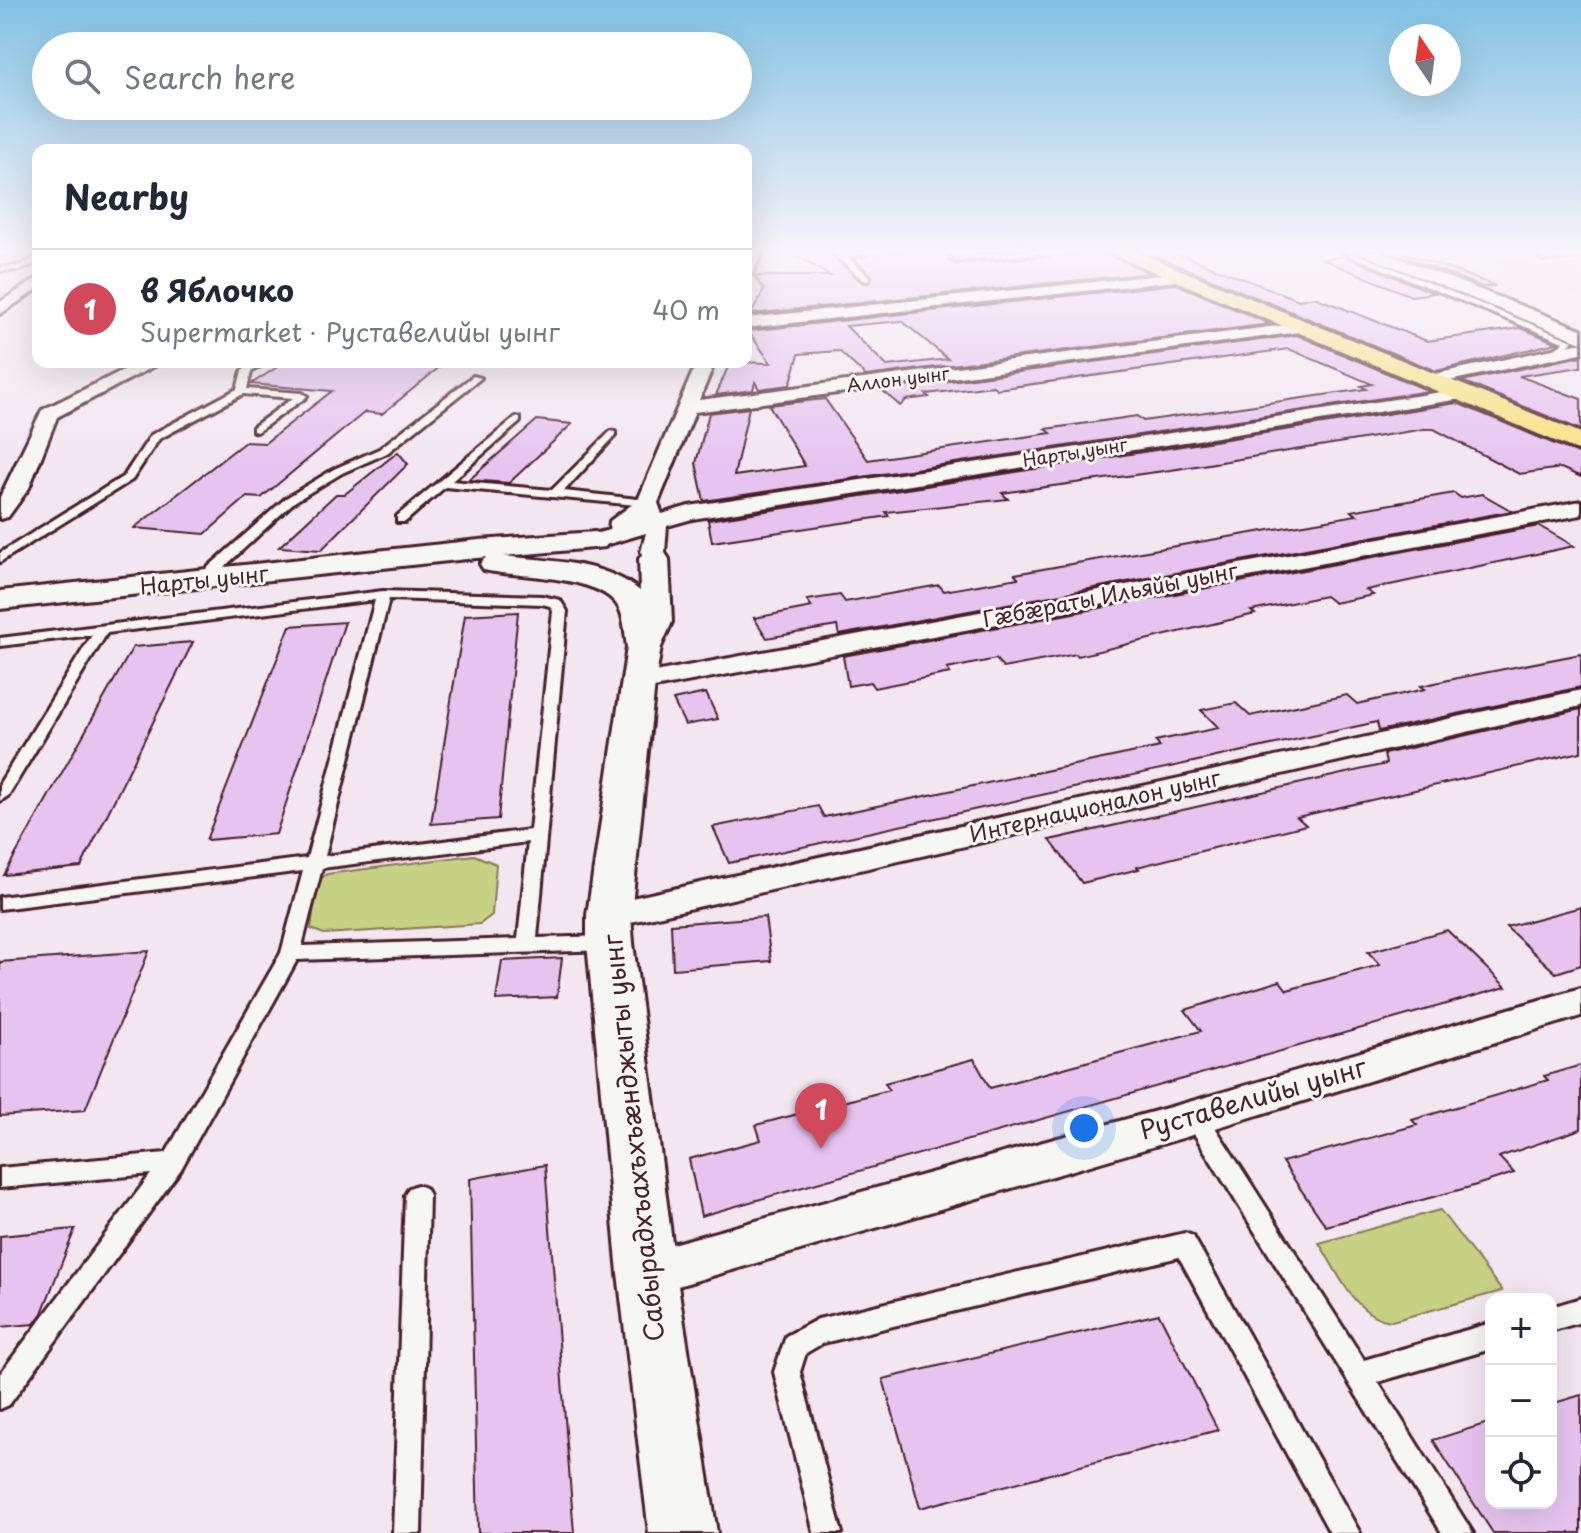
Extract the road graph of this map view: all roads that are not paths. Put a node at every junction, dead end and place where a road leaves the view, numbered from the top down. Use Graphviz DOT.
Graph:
graph roads {
  1 [pos="1288,323"];
  2 [pos="1522,323"];
  3 [pos="1546,323"];
  4 [pos="1301,328"];
  5 [pos="1581,336"];
  6 [pos="1581,348"];
  7 [pos="1557,352"];
  8 [pos="141,368"];
  9 [pos="252,368"];
  10 [pos="703,368"];
  11 [pos="476,378"];
  12 [pos="1430,380"];
  13 [pos="241,391"];
  14 [pos="1461,394"];
  15 [pos="687,407"];
  16 [pos="516,420"];
  17 [pos="257,429"];
  18 [pos="611,434"];
  19 [pos="1581,443"];
  20 [pos="442,483"];
  21 [pos="554,495"];
  22 [pos="1581,508"];
  23 [pos="0,512"];
  24 [pos="401,519"];
  25 [pos="654,533"];
  26 [pos="595,541"];
  27 [pos="408,557"];
  28 [pos="0,558"];
  29 [pos="582,575"];
  30 [pos="202,580"];
  31 [pos="383,595"];
  32 [pos="0,600"];
  33 [pos="102,630"];
  34 [pos="0,642"];
  35 [pos="641,665"];
  36 [pos="1581,698"];
  37 [pos="0,796"];
  38 [pos="538,835"];
  39 [pos="314,864"];
  40 [pos="0,903"];
  41 [pos="609,929"];
  42 [pos="527,944"];
  43 [pos="291,953"];
  44 [pos="1581,1002"];
  45 [pos="1196,1117"];
  46 [pos="173,1162"];
  47 [pos="0,1178"];
  48 [pos="417,1195"];
  49 [pos="647,1273"];
  50 [pos="1581,1310"];
  51 [pos="1557,1317"];
  52 [pos="1485,1338"];
  53 [pos="1360,1374"];
  54 [pos="0,1396"];
  55 [pos="407,1533"];
  56 [pos="683,1533"];
  57 [pos="828,1533"];
  58 [pos="1346,1533"];
  59 [pos="1459,1533"];
  1 -- 4 [label="highway"];
  2 -- 7 [label="lane"];
  3 -- 5 [label="street"];
  4 -- 12 [label="highway"];
  4 -- 15 [label="street, Аллон уынг"];
  6 -- 7 [label="street"];
  7 -- 12 [label="street"];
  8 -- 23 [label="street"];
  9 -- 13 [label="lane"];
  10 -- 15 [label="street, Сабырадхъахъхъæнджыты уынг"];
  11 -- 30 [label="lane"];
  12 -- 14 [label="highway"];
  13 -- 17 [label="lane"];
  13 -- 28 [label="lane"];
  14 -- 19 [label="highway"];
  14 -- 25 [label="street, Нарты уынг"];
  15 -- 25 [label="street, Сабырадхъахъхъæнджыты уынг"];
  16 -- 20 [label="lane"];
  18 -- 21 [label="lane"];
  20 -- 21 [label="lane"];
  20 -- 24 [label="lane"];
  21 -- 25 [label="lane"];
  22 -- 35 [label="street, Гæбæраты Ильяйы уынг"];
  25 -- 26 [label="street"];
  25 -- 26 [label="street, Нарты уынг"];
  25 -- 29 [label="street, Нарты уынг"];
  25 -- 35 [label="street, Сабырадхъахъхъæнджыты уынг"];
  26 -- 27 [label="street, Нарты уынг"];
  26 -- 29 [label="street"];
  27 -- 29 [label="street, Нарты уынг"];
  27 -- 30 [label="street, Нарты уынг"];
  29 -- 35 [label="street, Сабырадхъахъхъæнджыты уынг"];
  30 -- 32 [label="street, Нарты уынг"];
  31 -- 33 [label="lane"];
  31 -- 38 [label="lane"];
  31 -- 39 [label="lane"];
  33 -- 34 [label="lane"];
  33 -- 37 [label="lane"];
  35 -- 41 [label="street, Сабырадхъахъхъæнджыты уынг"];
  36 -- 41 [label="street, Интернационалон уынг"];
  38 -- 39 [label="lane"];
  38 -- 42 [label="lane"];
  39 -- 40 [label="lane"];
  39 -- 43 [label="lane"];
  41 -- 42 [label="lane"];
  41 -- 49 [label="street, Сабырадхъахъхъæнджыты уынг"];
  42 -- 43 [label="lane"];
  43 -- 46 [label="lane"];
  44 -- 45 [label="street, Руставелийы уынг"];
  45 -- 49 [label="street, Руставелийы уынг"];
  45 -- 53 [label="lane"];
  46 -- 47 [label="lane"];
  46 -- 54 [label="lane"];
  48 -- 55 [label="lane"];
  49 -- 56 [label="street, Сабырадхъахъхъæнджыты уынг"];
  50 -- 51 [label="lane"];
  52 -- 53 [label="lane"];
  53 -- 59 [label="lane"];
  57 -- 58 [label="lane"];
}
